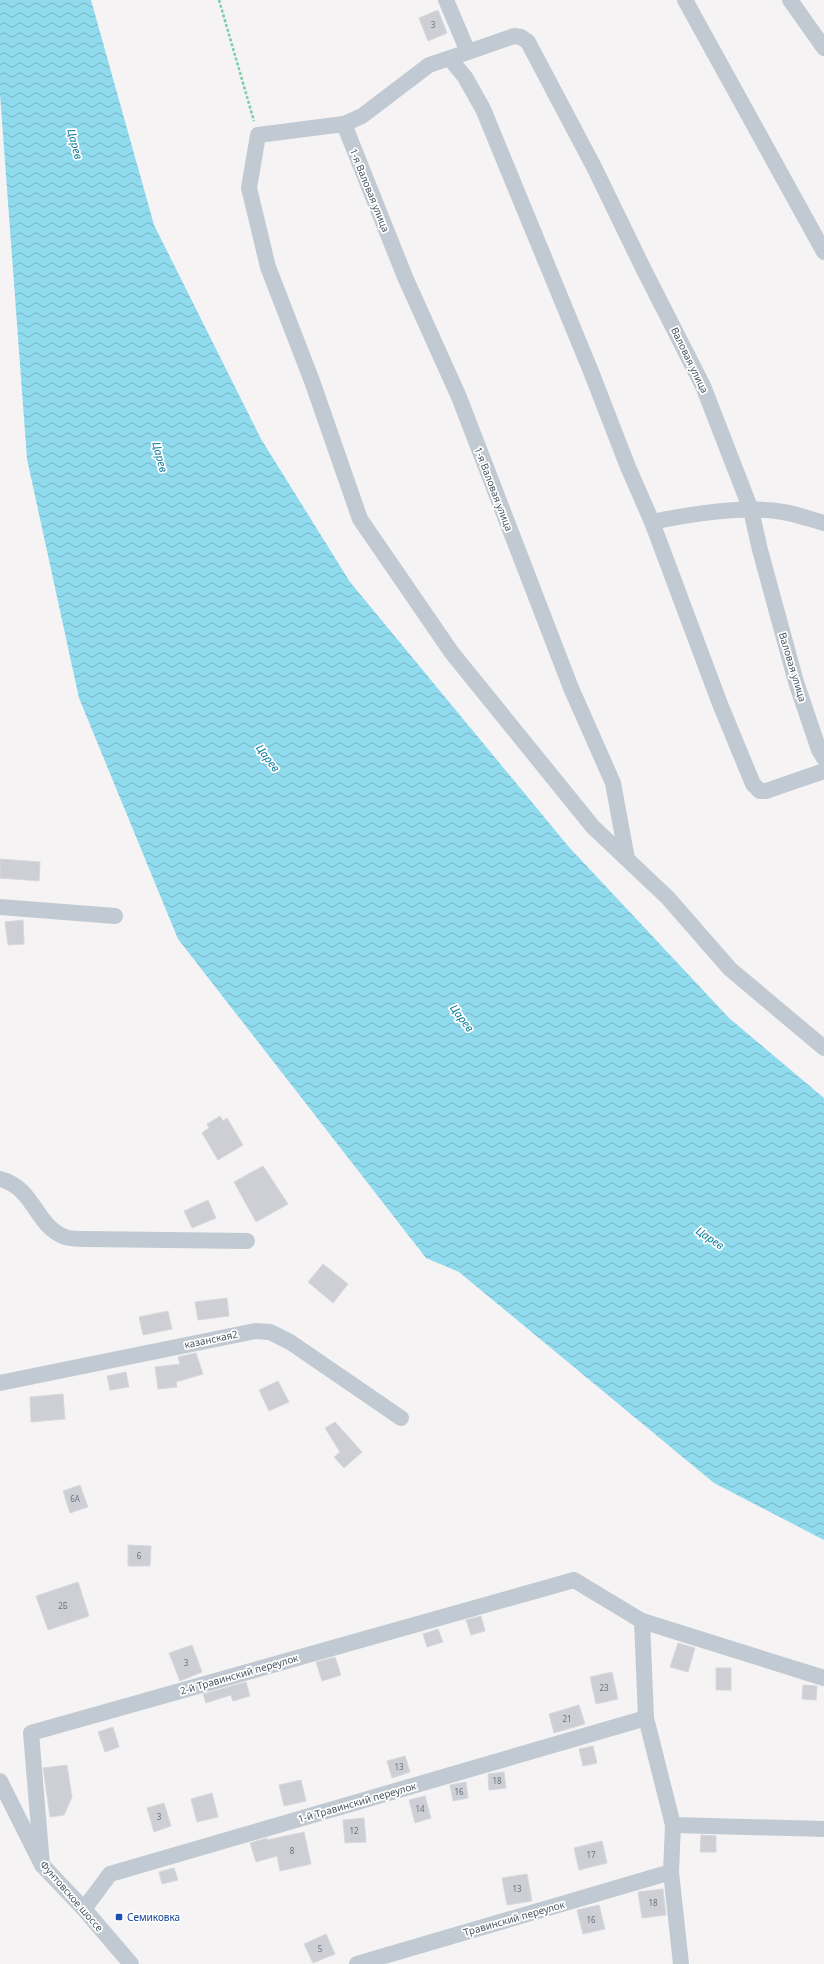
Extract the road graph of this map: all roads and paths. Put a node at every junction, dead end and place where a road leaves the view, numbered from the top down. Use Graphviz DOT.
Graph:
graph roads {
  1 [pos="219,0"];
  2 [pos="446,0"];
  3 [pos="685,0"];
  4 [pos="790,0"];
  5 [pos="824,48"];
  6 [pos="468,52"];
  7 [pos="450,59"];
  8 [pos="344,124"];
  9 [pos="258,135"];
  10 [pos="824,252"];
  11 [pos="751,510"];
  12 [pos="652,522"];
  13 [pos="824,523"];
  14 [pos="824,758"];
  15 [pos="824,771"];
  16 [pos="626,859"];
  17 [pos="0,907"];
  18 [pos="115,916"];
  19 [pos="824,1048"];
  20 [pos="0,1178"];
  21 [pos="247,1241"];
  22 [pos="0,1383"];
  23 [pos="401,1418"];
  24 [pos="642,1621"];
  25 [pos="824,1678"];
  26 [pos="646,1718"];
  27 [pos="0,1781"];
  28 [pos="674,1826"];
  29 [pos="824,1829"];
  30 [pos="42,1865"];
  31 [pos="671,1872"];
  32 [pos="84,1909"];
  33 [pos="123,1963"];
  34 [pos="357,1964"];
  35 [pos="681,1964"];
  1 -- 9 [label="path"];
  2 -- 6 [label="street"];
  3 -- 10 [label="street"];
  4 -- 5 [label="street"];
  6 -- 7 [label="street, Валовая улица"];
  6 -- 11 [label="street, Валовая улица"];
  7 -- 8 [label="street, Валовая улица"];
  7 -- 12 [label="street"];
  8 -- 9 [label="street, Валовая улица"];
  8 -- 16 [label="street, 1-я Валовая улица"];
  9 -- 16 [label="street"];
  11 -- 12 [label="street"];
  11 -- 13 [label="street"];
  11 -- 14 [label="street, Валовая улица"];
  12 -- 15 [label="street"];
  16 -- 19 [label="street"];
  17 -- 18 [label="street"];
  20 -- 21 [label="street"];
  22 -- 23 [label="street, казанская2"];
  24 -- 25 [label="street"];
  24 -- 26 [label="street"];
  24 -- 30 [label="street, 2-й Травинский переулок"];
  26 -- 28 [label="street"];
  26 -- 32 [label="street, 1-й Травинский переулок"];
  27 -- 30 [label="street, Фунтовское шоссе"];
  28 -- 29 [label="street"];
  28 -- 31 [label="street"];
  30 -- 32 [label="street, Фунтовское шоссе"];
  31 -- 34 [label="street, Травинский переулок"];
  31 -- 35 [label="street"];
  32 -- 33 [label="street, Фунтовское шоссе"];
}
